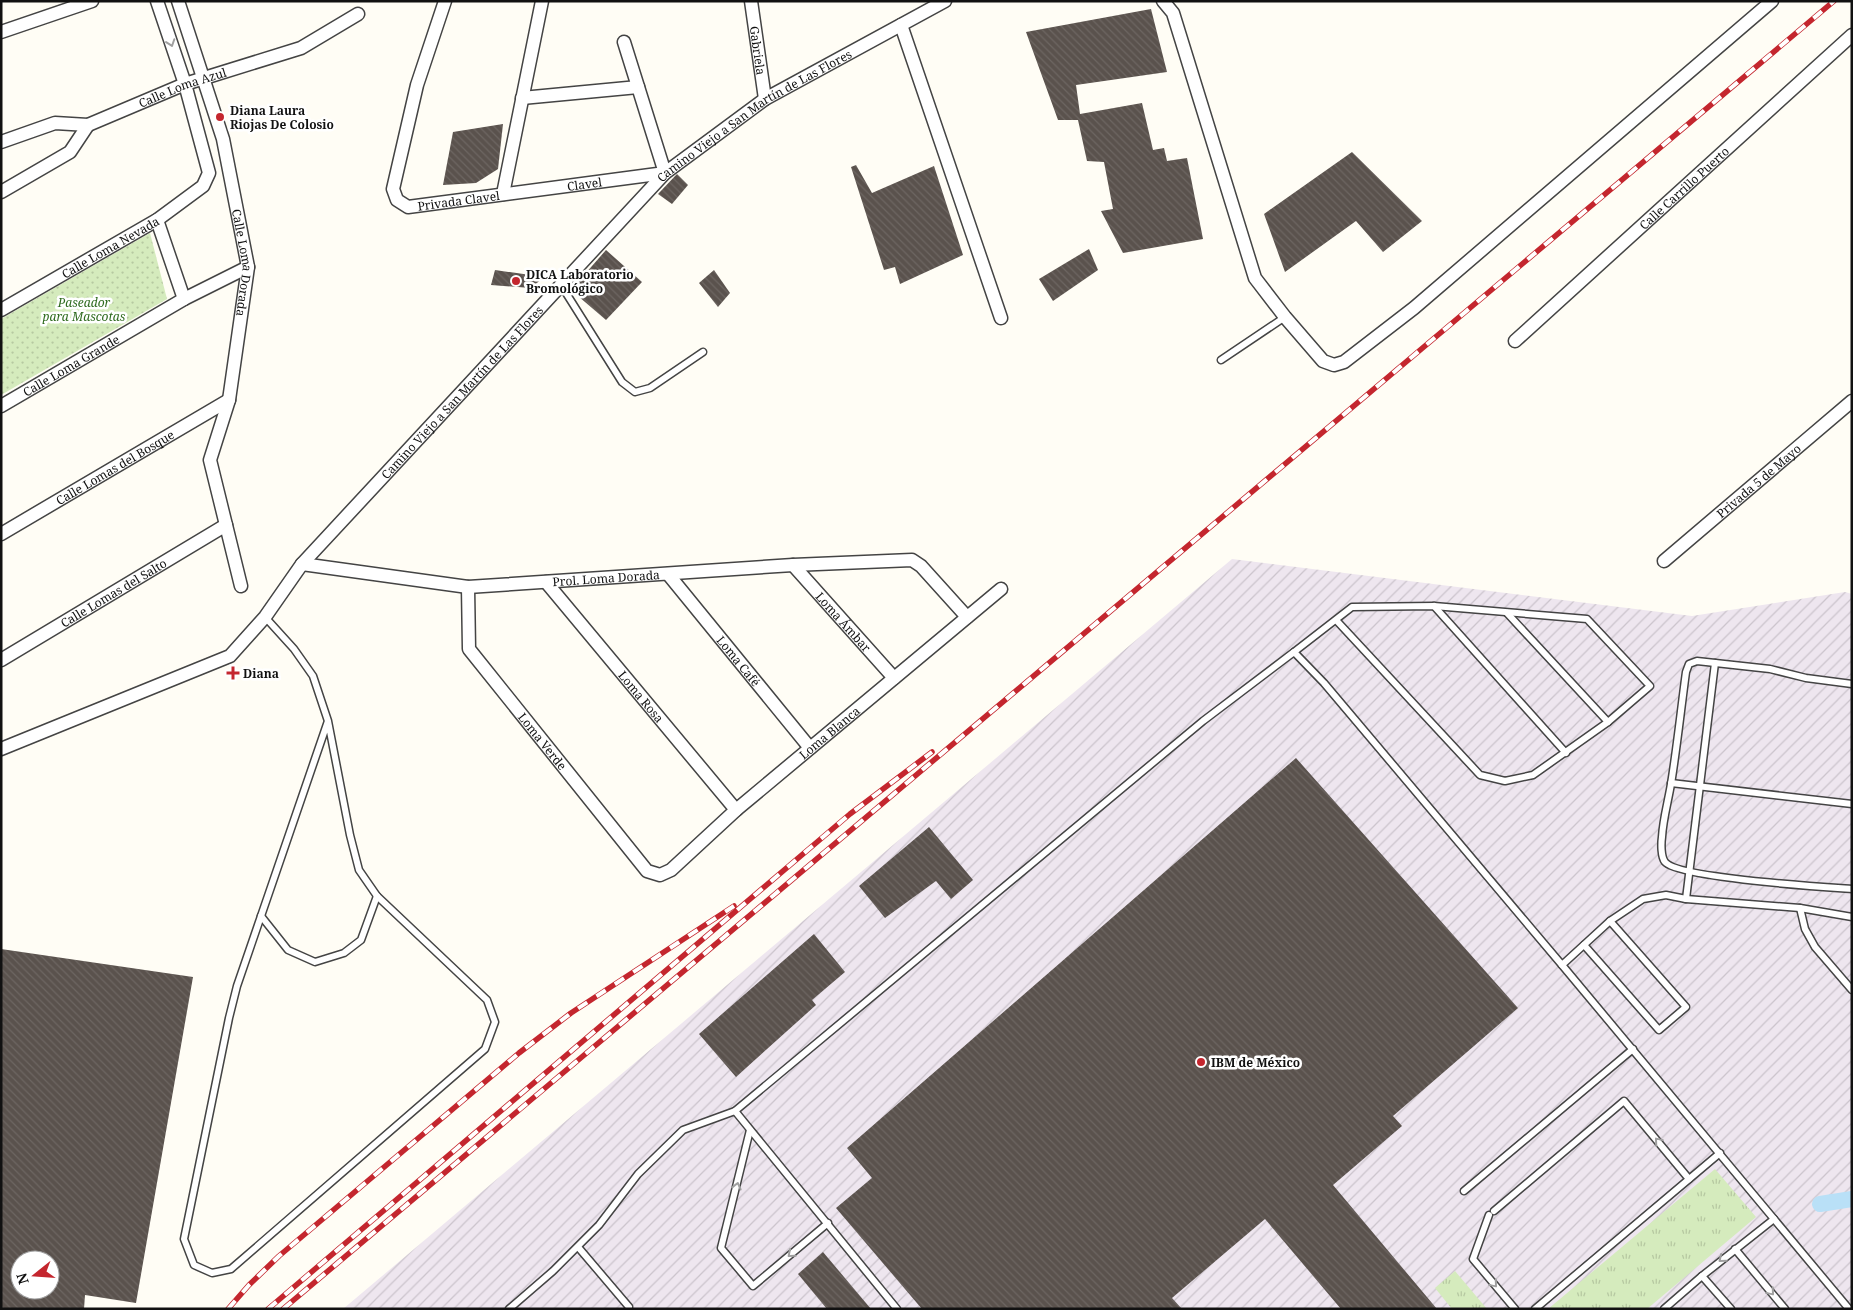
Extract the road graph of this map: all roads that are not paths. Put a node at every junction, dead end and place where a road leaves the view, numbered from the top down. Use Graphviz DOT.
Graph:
graph roads {
  1 [pos="92,1"];
  2 [pos="156,1"];
  3 [pos="178,1"];
  4 [pos="445,1"];
  5 [pos="542,1"];
  6 [pos="751,1"];
  7 [pos="945,1"];
  8 [pos="1163,1"];
  9 [pos="1772,1"];
  10 [pos="358,14"];
  11 [pos="901,25"];
  12 [pos="1,32"];
  13 [pos="1852,35"];
  14 [pos="624,42"];
  15 [pos="203,77"];
  16 [pos="185,84"];
  17 [pos="638,87"];
  18 [pos="522,98"];
  19 [pos="765,99"];
  20 [pos="88,125"];
  21 [pos="1,142"];
  22 [pos="665,173"];
  23 [pos="1,192"];
  24 [pos="503,194"];
  25 [pos="157,220"];
  26 [pos="248,267"];
  27 [pos="561,285"];
  28 [pos="184,299"];
  29 [pos="1,310"];
  30 [pos="1285,317"];
  31 [pos="1001,318"];
  32 [pos="1515,341"];
  33 [pos="703,352"];
  34 [pos="1221,360"];
  35 [pos="229,400"];
  36 [pos="1852,401"];
  37 [pos="1,406"];
  38 [pos="226,525"];
  39 [pos="1,534"];
  40 [pos="1664,562"];
  41 [pos="302,564"];
  42 [pos="793,565"];
  43 [pos="668,574"];
  44 [pos="546,582"];
  45 [pos="241,586"];
  46 [pos="468,587"];
  47 [pos="1001,589"];
  48 [pos="1434,606"];
  49 [pos="1507,613"];
  50 [pos="265,617"];
  51 [pos="967,617"];
  52 [pos="1336,620"];
  53 [pos="1294,652"];
  54 [pos="1,660"];
  55 [pos="1715,663"];
  56 [pos="894,678"];
  57 [pos="1852,684"];
  58 [pos="328,721"];
  59 [pos="1608,722"];
  60 [pos="810,748"];
  61 [pos="1,749"];
  62 [pos="1566,753"];
  63 [pos="1671,783"];
  64 [pos="1699,786"];
  65 [pos="1852,804"];
  66 [pos="736,810"];
  67 [pos="1689,872"];
  68 [pos="660,875"];
  69 [pos="1852,889"];
  70 [pos="377,896"];
  71 [pos="1686,899"];
  72 [pos="1800,908"];
  73 [pos="261,916"];
  74 [pos="1852,916"];
  75 [pos="1610,920"];
  76 [pos="1584,945"];
  77 [pos="1562,965"];
  78 [pos="1852,990"];
  79 [pos="1633,1049"];
  80 [pos="735,1111"];
  81 [pos="750,1130"];
  82 [pos="1720,1153"];
  83 [pos="1689,1179"];
  84 [pos="1464,1192"];
  85 [pos="1774,1219"];
  86 [pos="828,1223"];
  87 [pos="578,1247"];
  88 [pos="1735,1248"];
  89 [pos="1702,1276"];
  90 [pos="629,1307"];
  91 [pos="1668,1307"];
  92 [pos="509,1309"];
  93 [pos="897,1309"];
  94 [pos="1515,1309"];
  95 [pos="1535,1309"];
  96 [pos="1731,1309"];
  97 [pos="1785,1309"];
  98 [pos="1849,1309"];
  1 -- 12 [label="street"];
  2 -- 16 [label="street, one-way"];
  3 -- 15 [label="street, Calle Loma Dorada"];
  4 -- 24 [label="street, Privada Clavel"];
  5 -- 18 [label="street, Privada Clavel"];
  6 -- 19 [label="street, Gabriela"];
  7 -- 11 [label="street, Camino Viejo a San Martín de Las Flores"];
  8 -- 30 [label="street"];
  9 -- 30 [label="street"];
  10 -- 15 [label="street, Calle Loma Azul"];
  11 -- 19 [label="street, Camino Viejo a San Martín de Las Flores"];
  11 -- 31 [label="street"];
  13 -- 32 [label="street, Calle Carrillo Puerto"];
  14 -- 17 [label="street"];
  15 -- 16 [label="street, Calle Loma Azul"];
  15 -- 26 [label="street, Calle Loma Dorada"];
  16 -- 20 [label="street, Calle Loma Azul"];
  16 -- 25 [label="street, Calle Loma Nevada"];
  17 -- 18 [label="street"];
  17 -- 22 [label="street"];
  18 -- 24 [label="street, Privada Clavel"];
  19 -- 22 [label="street, Camino Viejo a San Martín de Las Flores"];
  20 -- 21 [label="street, Calle Loma Azul"];
  20 -- 23 [label="street"];
  22 -- 24 [label="street, Clavel"];
  22 -- 27 [label="street, Camino Viejo a San Martín de Las Flores"];
  25 -- 28 [label="street"];
  25 -- 29 [label="street, Calle Loma Nevada"];
  26 -- 28 [label="street, Calle Loma Grande"];
  26 -- 35 [label="street, Calle Loma Dorada"];
  27 -- 33 [label="lane"];
  27 -- 41 [label="street, Camino Viejo a San Martín de Las Flores"];
  28 -- 37 [label="street, Calle Loma Grande"];
  30 -- 34 [label="lane"];
  35 -- 38 [label="street, Calle Loma Dorada"];
  35 -- 39 [label="street, Calle Lomas del Bosque"];
  36 -- 40 [label="street, Privada 5 de Mayo"];
  38 -- 45 [label="street, Calle Loma Dorada"];
  38 -- 54 [label="street, Calle Lomas del Salto"];
  41 -- 46 [label="street, Prol. Loma Dorada"];
  41 -- 50 [label="street, Camino Viejo a San Martín de Las Flores"];
  42 -- 43 [label="street, Prol. Loma Dorada"];
  42 -- 51 [label="street, Prol. Loma Dorada"];
  42 -- 56 [label="street, Loma Ámbar"];
  43 -- 44 [label="street, Prol. Loma Dorada"];
  43 -- 60 [label="street, Loma Café"];
  44 -- 46 [label="street, Prol. Loma Dorada"];
  44 -- 66 [label="street, Loma Rosa"];
  46 -- 68 [label="street, Loma Verde"];
  47 -- 51 [label="street, Loma Blanca"];
  48 -- 49 [label="lane"];
  48 -- 52 [label="lane"];
  48 -- 62 [label="lane"];
  49 -- 59 [label="lane"];
  49 -- 59 [label="lane"];
  50 -- 58 [label="lane"];
  50 -- 61 [label="street, Camino Viejo a San Martín de Las Flores"];
  51 -- 56 [label="street, Loma Blanca"];
  52 -- 53 [label="lane"];
  52 -- 62 [label="lane"];
  53 -- 77 [label="lane"];
  53 -- 80 [label="lane"];
  55 -- 57 [label="lane"];
  55 -- 63 [label="lane"];
  55 -- 64 [label="lane"];
  56 -- 60 [label="street, Loma Blanca"];
  58 -- 70 [label="lane"];
  58 -- 73 [label="lane"];
  59 -- 62 [label="lane"];
  60 -- 66 [label="street, Loma Blanca"];
  63 -- 64 [label="lane"];
  63 -- 67 [label="lane"];
  64 -- 65 [label="lane"];
  64 -- 67 [label="lane"];
  66 -- 68 [label="street, Loma Blanca"];
  67 -- 69 [label="lane"];
  67 -- 71 [label="lane"];
  70 -- 73 [label="lane"];
  70 -- 73 [label="lane"];
  71 -- 72 [label="lane"];
  71 -- 75 [label="lane"];
  72 -- 74 [label="lane"];
  72 -- 78 [label="lane"];
  75 -- 76 [label="lane"];
  75 -- 76 [label="lane"];
  76 -- 77 [label="lane"];
  77 -- 79 [label="lane"];
  79 -- 82 [label="lane"];
  79 -- 84 [label="lane"];
  80 -- 81 [label="lane"];
  80 -- 87 [label="lane"];
  81 -- 86 [label="lane"];
  86 -- 81 [label="lane, one-way"];
  82 -- 83 [label="lane"];
  82 -- 85 [label="lane"];
  83 -- 94 [label="lane, one-way"];
  83 -- 95 [label="lane"];
  85 -- 88 [label="lane"];
  85 -- 98 [label="lane"];
  86 -- 93 [label="lane"];
  87 -- 90 [label="lane"];
  87 -- 92 [label="lane"];
  88 -- 89 [label="lane, one-way"];
  88 -- 97 [label="lane, one-way"];
  89 -- 91 [label="lane"];
  89 -- 96 [label="lane"];
}
